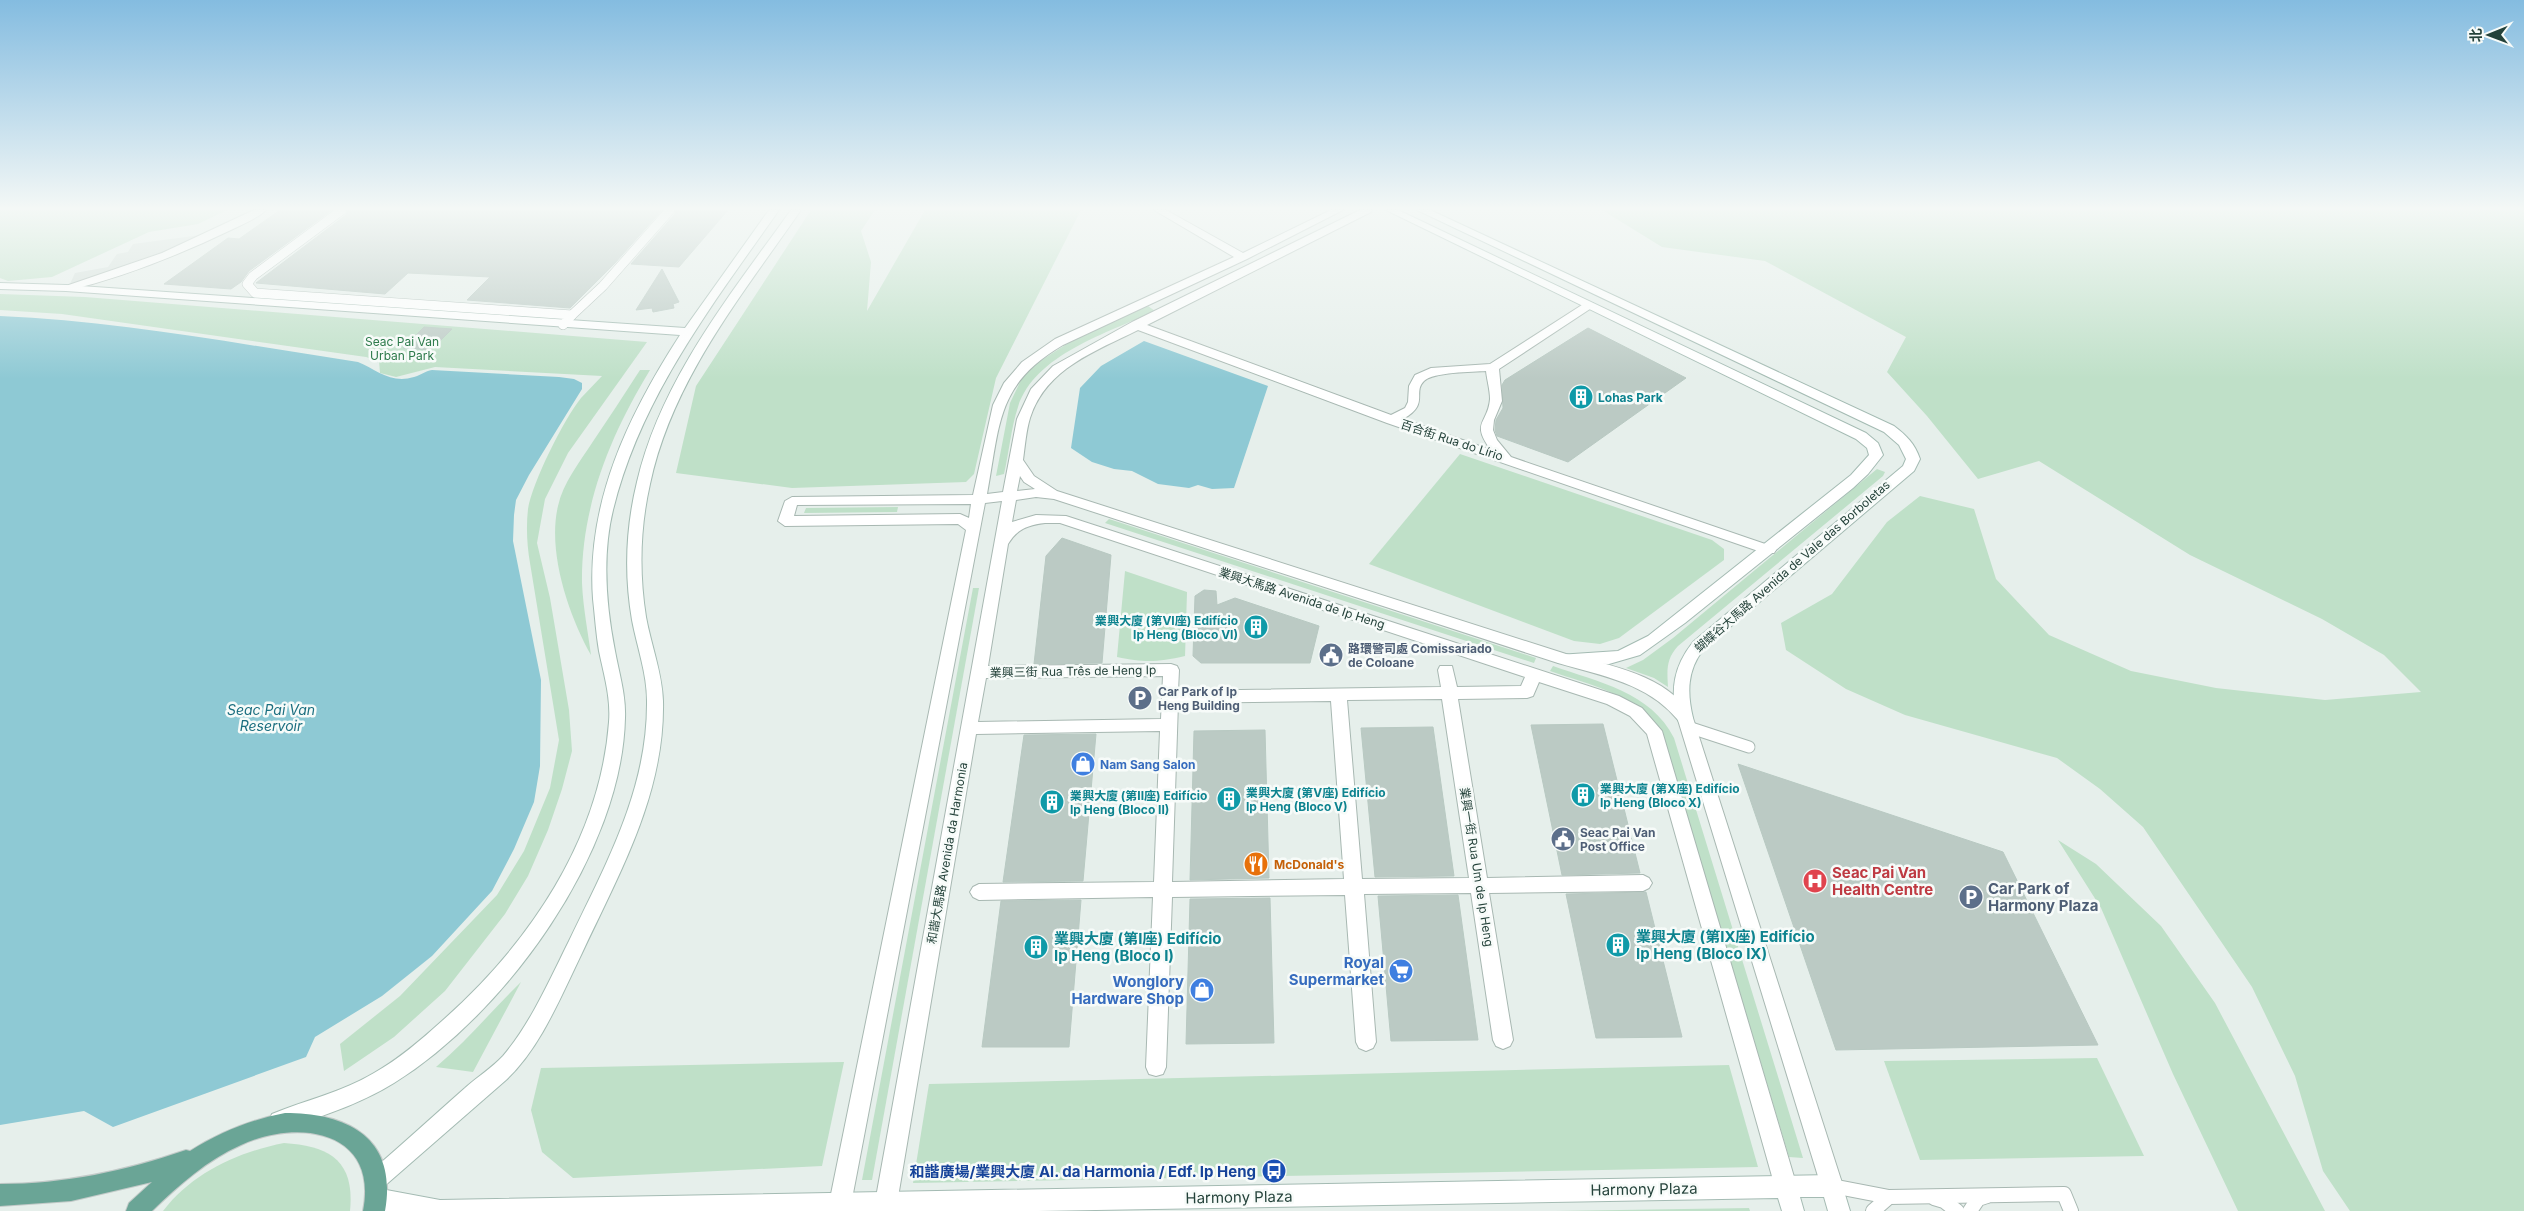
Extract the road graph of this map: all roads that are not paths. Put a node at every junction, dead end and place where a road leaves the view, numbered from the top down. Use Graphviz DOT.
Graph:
graph roads {
  1 [pos="140,267"];
  2 [pos="266,267"];
  3 [pos="620,267"];
  4 [pos="734,267"];
  5 [pos="757,267"];
  6 [pos="1222,267"];
  7 [pos="1253,267"];
  8 [pos="1508,267"];
  9 [pos="1543,267"];
  10 [pos="0,286"];
  11 [pos="66,288"];
  12 [pos="1589,305"];
  13 [pos="572,315"];
  14 [pos="563,325"];
  15 [pos="1136,325"];
  16 [pos="688,332"];
  17 [pos="1493,367"];
  18 [pos="1392,420"];
  19 [pos="1506,457"];
  20 [pos="1016,460"];
  21 [pos="1055,494"];
  22 [pos="1009,496"];
  23 [pos="979,499"];
  24 [pos="973,530"];
  25 [pos="1000,547"];
  26 [pos="1769,550"];
  27 [pos="1564,659"];
  28 [pos="1446,670"];
  29 [pos="978,672"];
  30 [pos="1534,674"];
  31 [pos="1450,694"];
  32 [pos="1339,695"];
  33 [pos="1170,697"];
  34 [pos="1687,722"];
  35 [pos="1169,725"];
  36 [pos="969,728"];
  37 [pos="1749,747"];
  38 [pos="1643,882"];
  39 [pos="1479,885"];
  40 [pos="1354,886"];
  41 [pos="1163,889"];
  42 [pos="979,892"];
  43 [pos="1503,1040"];
  44 [pos="1366,1042"];
  45 [pos="1156,1067"];
  46 [pos="261,1128"];
  47 [pos="205,1153"];
  48 [pos="1832,1186"];
  49 [pos="1786,1187"];
  50 [pos="0,1195"];
  51 [pos="1988,1195"];
  52 [pos="1920,1196"];
  53 [pos="376,1197"];
  54 [pos="1889,1197"];
  55 [pos="839,1207"];
  56 [pos="885,1207"];
  57 [pos="137,1211"];
  58 [pos="1792,1211"];
  59 [pos="1839,1211"];
  60 [pos="1873,1211"];
  61 [pos="1957,1211"];
  62 [pos="1970,1211"];
  63 [pos="2071,1211"];
  1 -- 11 [label="street"];
  2 -- 13 [label="lane"];
  3 -- 13 [label="lane"];
  4 -- 16 [label="street"];
  5 -- 53 [label="street"];
  6 -- 23 [label="street"];
  7 -- 15 [label="street, 和諧大馬路 Avenida da Harmonia"];
  8 -- 12 [label="street, 蝴蝶谷大馬路 Avenida de Vale das Borboletas"];
  9 -- 34 [label="street, 蝴蝶谷大馬路 Avenida de Vale das Borboletas"];
  10 -- 11 [label="street"];
  11 -- 14 [label="street"];
  12 -- 17 [label="street"];
  12 -- 26 [label="street, 蝴蝶谷大馬路 Avenida de Vale das Borboletas"];
  13 -- 14 [label="lane"];
  14 -- 16 [label="street"];
  15 -- 18 [label="street, 百合街 Rua do Lírio"];
  15 -- 20 [label="street, 和諧大馬路 Avenida da Harmonia"];
  16 -- 46 [label="street"];
  17 -- 18 [label="street"];
  17 -- 19 [label="street"];
  18 -- 19 [label="street, 百合街 Rua do Lírio"];
  19 -- 26 [label="street, 百合街 Rua do Lírio"];
  20 -- 21 [label="street"];
  20 -- 22 [label="street, 和諧大馬路 Avenida da Harmonia"];
  21 -- 22 [label="street"];
  21 -- 27 [label="street, 業興大馬路 Avenida de Ip Heng"];
  22 -- 23 [label="street"];
  22 -- 25 [label="street, 和諧大馬路 Avenida da Harmonia"];
  23 -- 24 [label="street"];
  23 -- 24 [label="street"];
  24 -- 55 [label="street"];
  25 -- 29 [label="street, 和諧大馬路 Avenida da Harmonia"];
  25 -- 30 [label="street, 業興大馬路 Avenida de Ip Heng"];
  26 -- 27 [label="street, 蝴蝶谷大馬路 Avenida de Vale das Borboletas"];
  27 -- 34 [label="street, 業興大馬路 Avenida de Ip Heng"];
  28 -- 31 [label="street, 業興一街 Rua Um de Ip Heng"];
  29 -- 33 [label="street, 業興三街 Rua Três de Heng Ip"];
  29 -- 36 [label="street, 和諧大馬路 Avenida da Harmonia"];
  30 -- 31 [label="street"];
  30 -- 49 [label="street, 業興大馬路 Avenida de Ip Heng"];
  31 -- 32 [label="street"];
  31 -- 39 [label="street, 業興一街 Rua Um de Ip Heng"];
  32 -- 33 [label="street"];
  32 -- 40 [label="street"];
  33 -- 35 [label="street, 業興三街 Rua Três de Heng Ip"];
  34 -- 37 [label="lane"];
  34 -- 48 [label="street, 蝴蝶谷大馬路 Avenida de Vale das Borboletas"];
  35 -- 36 [label="street"];
  35 -- 41 [label="street, 業興三街 Rua Três de Heng Ip"];
  36 -- 56 [label="street, 和諧大馬路 Avenida da Harmonia"];
  38 -- 39 [label="street"];
  39 -- 40 [label="street"];
  39 -- 43 [label="street, 業興一街 Rua Um de Ip Heng"];
  40 -- 41 [label="street"];
  40 -- 44 [label="street"];
  41 -- 42 [label="street"];
  41 -- 45 [label="street, 業興三街 Rua Três de Heng Ip"];
  46 -- 47 [label="main road"];
  46 -- 53 [label="main road"];
  47 -- 50 [label="main road"];
  47 -- 57 [label="main road"];
  48 -- 49 [label="street, Harmony Plaza"];
  48 -- 54 [label="lane"];
  48 -- 59 [label="street, 蝴蝶谷大馬路 Avenida de Vale das Borboletas"];
  49 -- 56 [label="street, Harmony Plaza"];
  49 -- 58 [label="street"];
  51 -- 52 [label="lane"];
  51 -- 62 [label="lane"];
  51 -- 63 [label="lane"];
  52 -- 54 [label="lane"];
  52 -- 61 [label="lane"];
  53 -- 55 [label="street, Harmony Plaza"];
  54 -- 60 [label="lane"];
  55 -- 56 [label="street, Harmony Plaza"];
}
